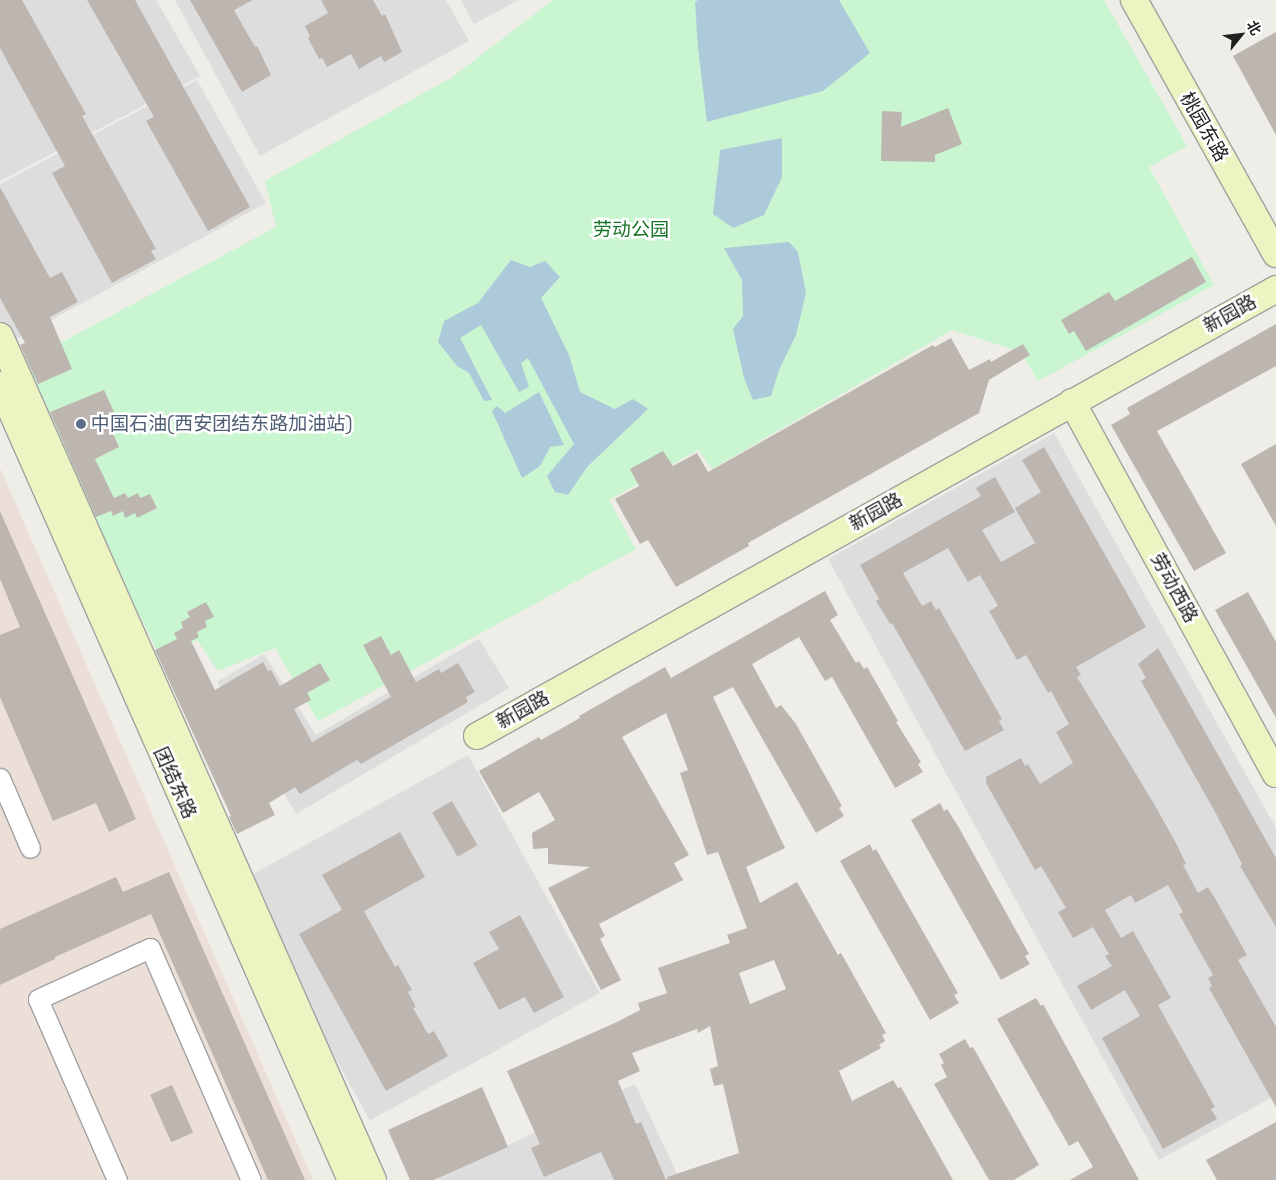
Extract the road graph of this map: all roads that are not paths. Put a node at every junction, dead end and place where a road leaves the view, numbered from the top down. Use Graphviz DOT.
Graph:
graph roads {
  1 [pos="1134,0"];
  2 [pos="1276,254"];
  3 [pos="1276,288"];
  4 [pos="0,336"];
  5 [pos="0,385"];
  6 [pos="1072,402"];
  7 [pos="477,736"];
  8 [pos="1276,774"];
  9 [pos="0,778"];
  10 [pos="30,848"];
  11 [pos="117,1180"];
  12 [pos="251,1180"];
  13 [pos="351,1180"];
  14 [pos="373,1180"];
  1 -- 2 [label="street, 桃园东路"];
  3 -- 6 [label="street, 新园路"];
  4 -- 14 [label="street"];
  5 -- 13 [label="street, 团结东路"];
  6 -- 7 [label="street, 新园路"];
  6 -- 8 [label="street, 劳动西路"];
  9 -- 10 [label="street"];
  11 -- 12 [label="street"];
}
